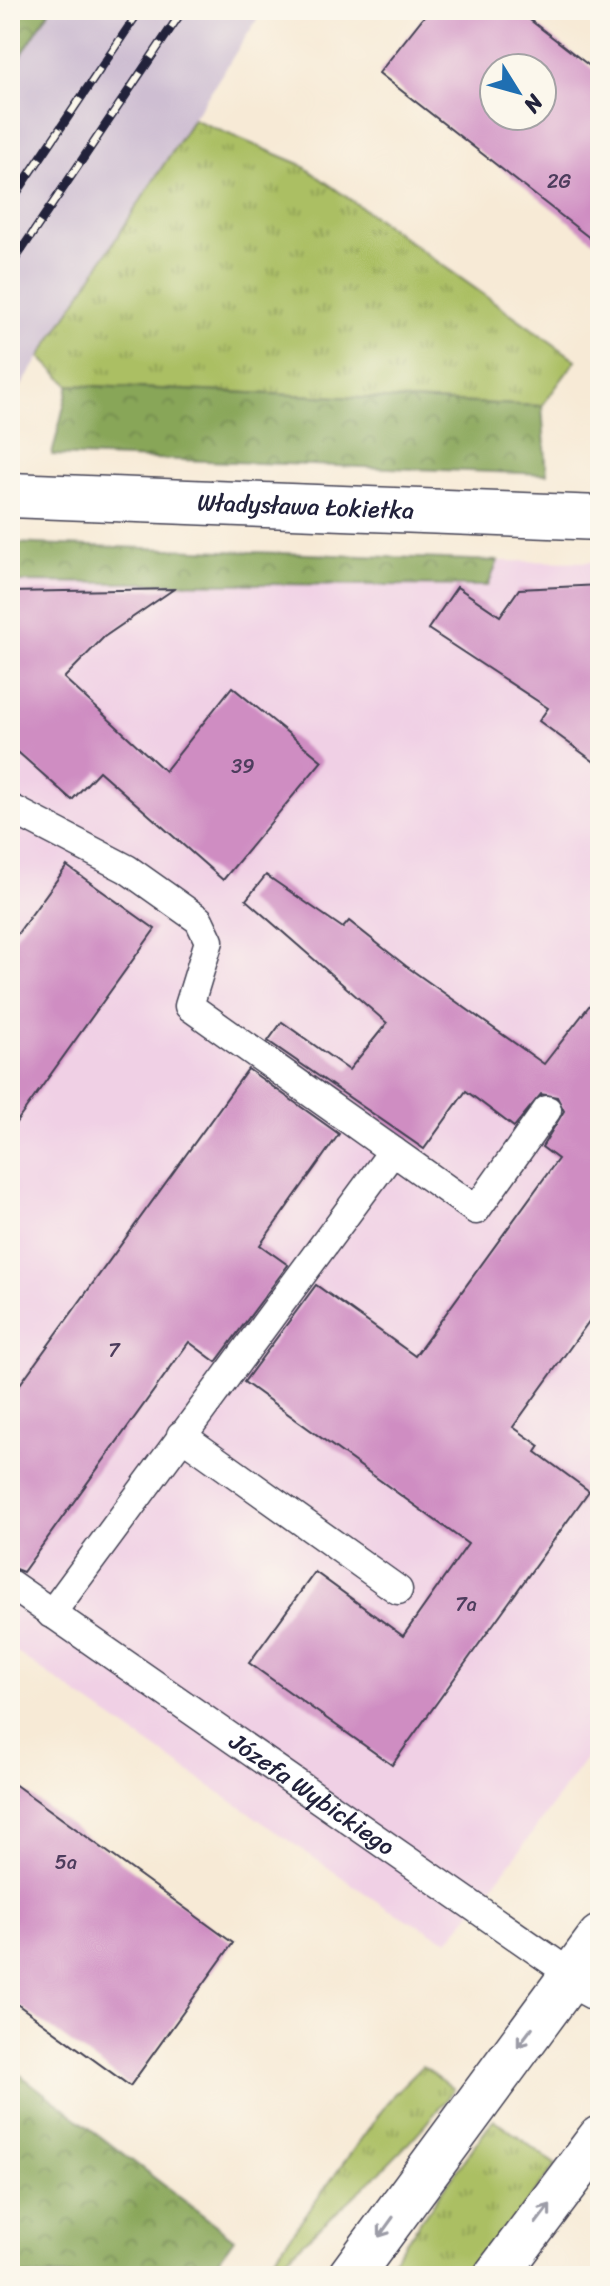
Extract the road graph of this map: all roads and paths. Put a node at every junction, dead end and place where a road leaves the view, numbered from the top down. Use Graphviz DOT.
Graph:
graph roads {
  1 [pos="10,495"];
  2 [pos="600,518"];
  3 [pos="10,808"];
  4 [pos="547,1110"];
  5 [pos="393,1151"];
  6 [pos="181,1435"];
  7 [pos="10,1584"];
  8 [pos="398,1590"];
  9 [pos="51,1614"];
  10 [pos="600,1937"];
  11 [pos="586,1982"];
  12 [pos="600,2138"];
  13 [pos="350,2276"];
  14 [pos="496,2276"];
  1 -- 2 [label="street, Władysława Łokietka"];
  3 -- 5 [label="lane"];
  4 -- 5 [label="lane"];
  5 -- 6 [label="lane"];
  6 -- 8 [label="lane"];
  6 -- 9 [label="lane"];
  7 -- 9 [label="lane, Józefa Wybickiego"];
  9 -- 11 [label="lane, Józefa Wybickiego"];
  10 -- 11 [label="street"];
  11 -- 13 [label="street, one-way"];
  14 -- 12 [label="street, one-way"];
}
